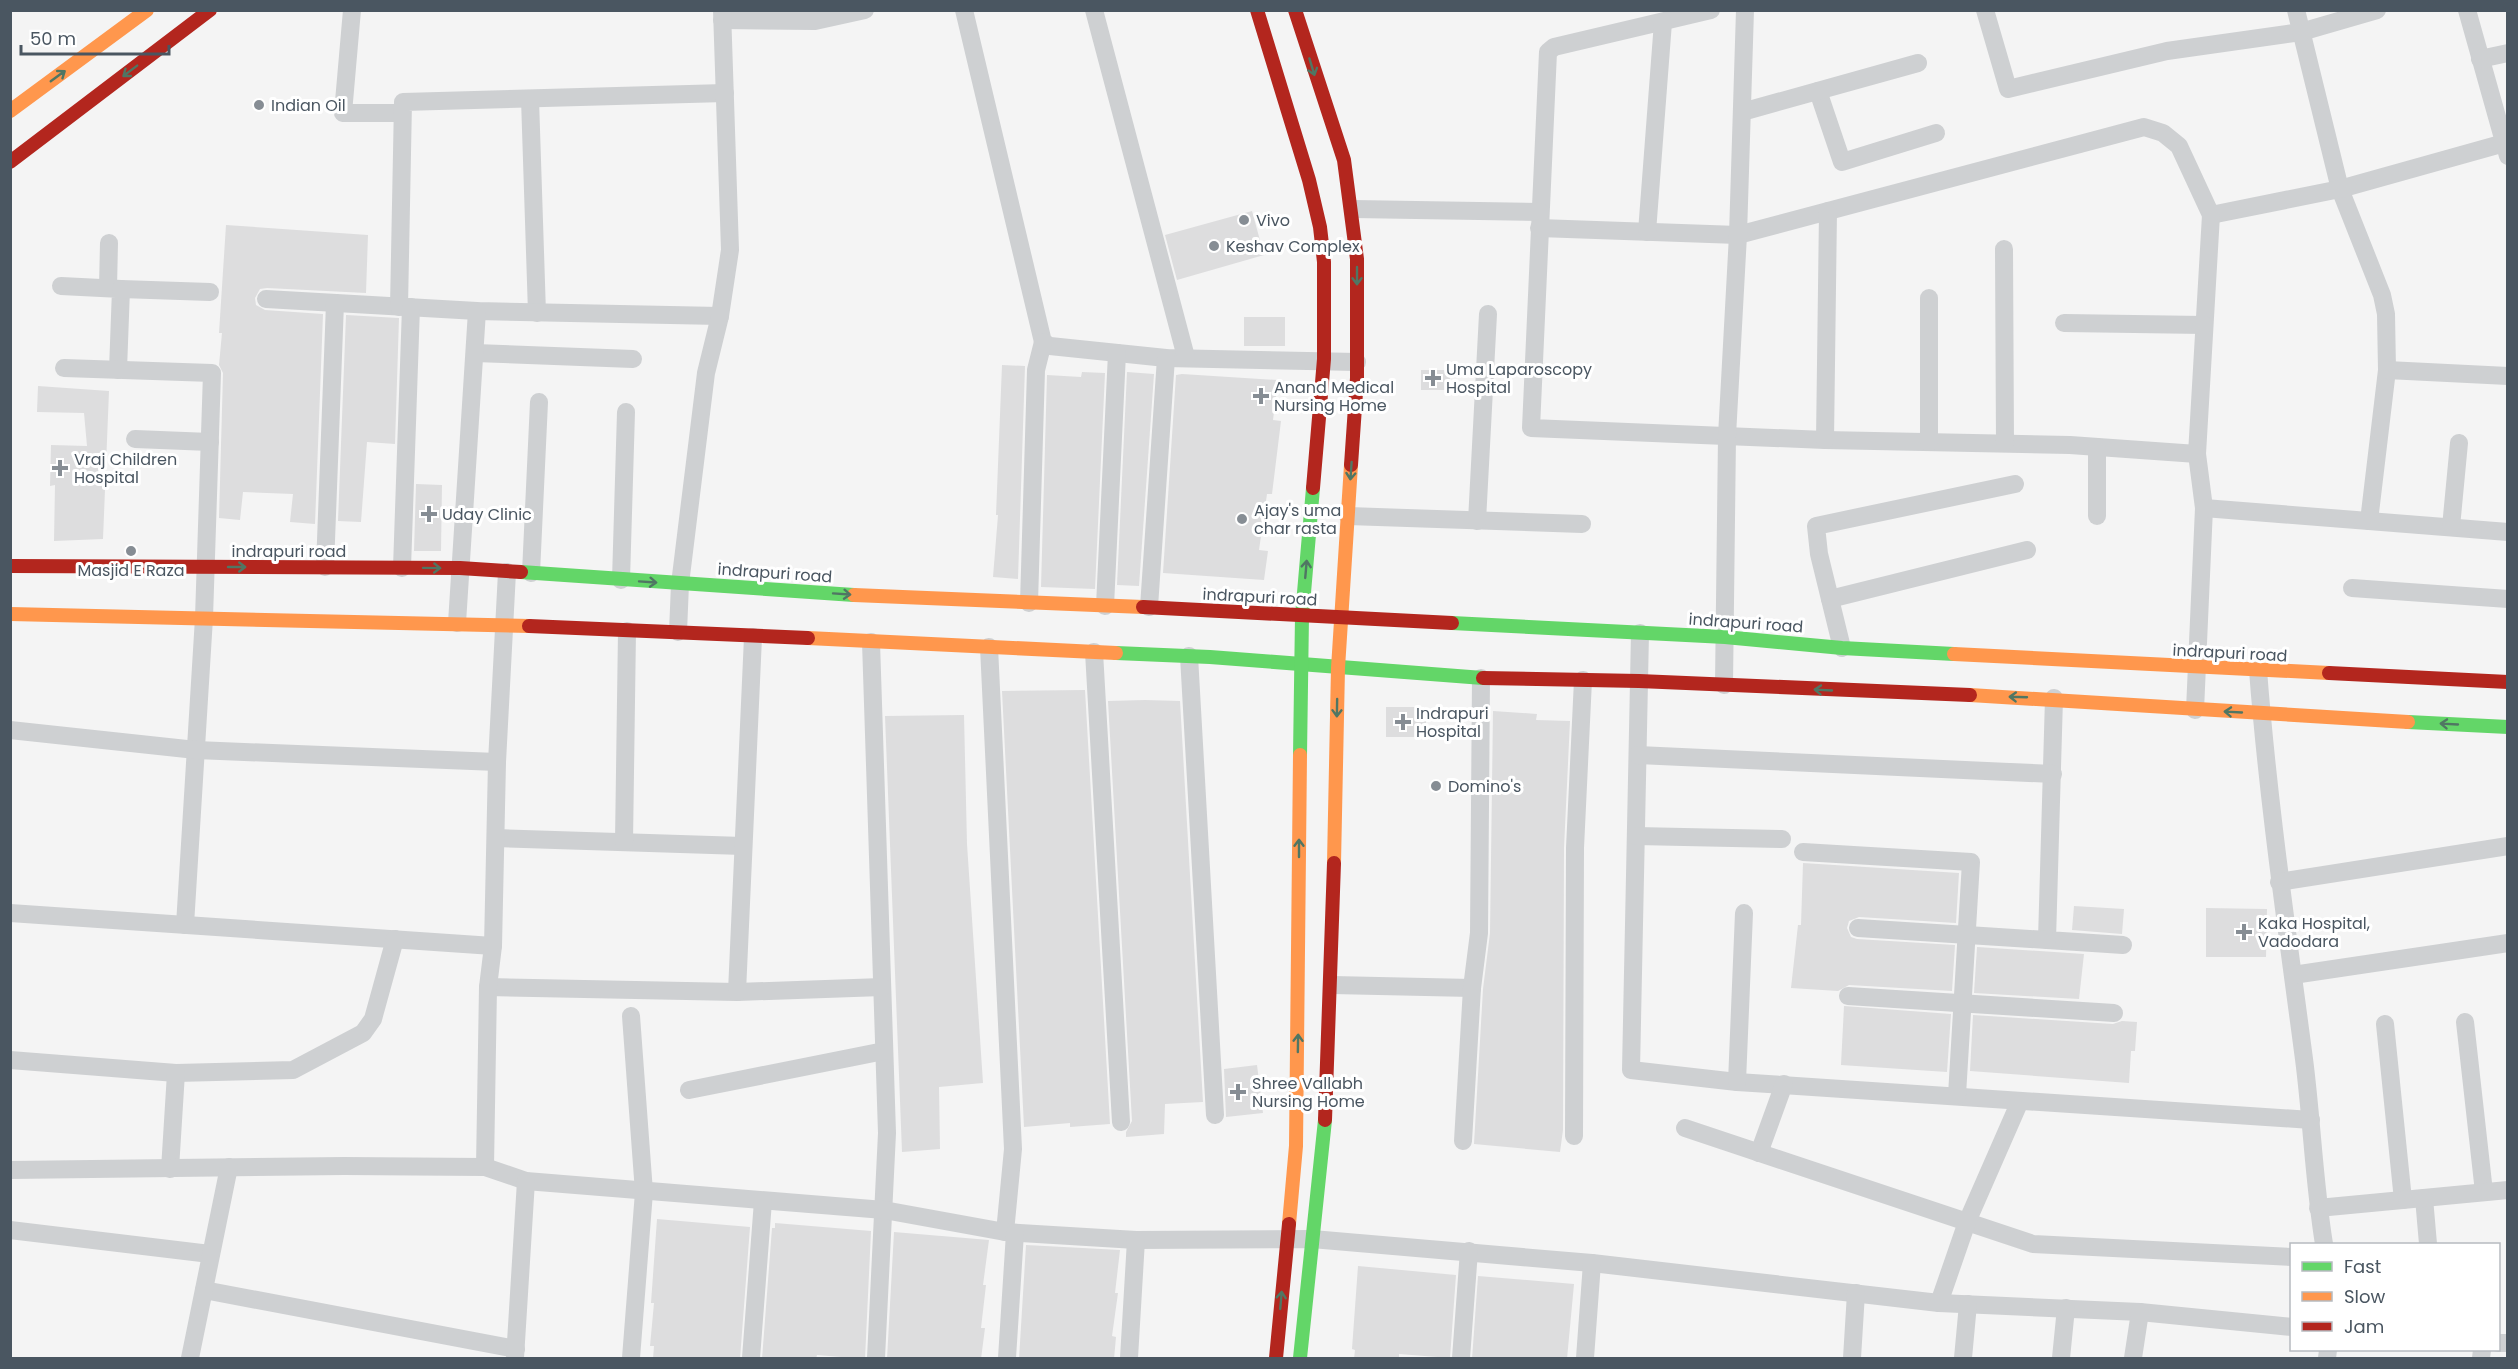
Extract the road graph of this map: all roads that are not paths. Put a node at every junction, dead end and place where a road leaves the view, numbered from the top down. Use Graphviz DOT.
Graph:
graph roads {
  1 [pos="147,10"];
  2 [pos="352,10"];
  3 [pos="865,10"];
  4 [pos="964,10"];
  5 [pos="1094,10"];
  6 [pos="1257,10"];
  7 [pos="1295,10"];
  8 [pos="1711,10"];
  9 [pos="1745,10"];
  10 [pos="1985,10"];
  11 [pos="2296,10"];
  12 [pos="2377,10"];
  13 [pos="2468,10"];
  14 [pos="202,13"];
  15 [pos="722,15"];
  16 [pos="1664,22"];
  17 [pos="2301,32"];
  18 [pos="2508,53"];
  19 [pos="2480,59"];
  20 [pos="1918,63"];
  21 [pos="1818,91"];
  22 [pos="725,93"];
  23 [pos="1302,96"];
  24 [pos="530,99"];
  25 [pos="10,111"];
  26 [pos="1742,112"];
  27 [pos="401,113"];
  28 [pos="1936,133"];
  29 [pos="2506,147"];
  30 [pos="10,162"];
  31 [pos="2340,189"];
  32 [pos="1353,209"];
  33 [pos="1828,211"];
  34 [pos="2211,215"];
  35 [pos="1539,220"];
  36 [pos="1647,232"];
  37 [pos="1738,235"];
  38 [pos="110,243"];
  39 [pos="2004,249"];
  40 [pos="61,286"];
  41 [pos="114,288"];
  42 [pos="210,292"];
  43 [pos="1929,298"];
  44 [pos="266,299"];
  45 [pos="335,303"];
  46 [pos="405,307"];
  47 [pos="477,311"];
  48 [pos="537,313"];
  49 [pos="1488,314"];
  50 [pos="720,316"];
  51 [pos="2064,323"];
  52 [pos="2204,326"];
  53 [pos="1043,342"];
  54 [pos="475,353"];
  55 [pos="1117,353"];
  56 [pos="1186,357"];
  57 [pos="1166,358"];
  58 [pos="633,359"];
  59 [pos="1324,359"];
  60 [pos="1358,362"];
  61 [pos="64,368"];
  62 [pos="118,370"];
  63 [pos="2387,370"];
  64 [pos="2508,376"];
  65 [pos="539,402"];
  66 [pos="626,412"];
  67 [pos="1727,436"];
  68 [pos="135,439"];
  69 [pos="1825,440"];
  70 [pos="210,442"];
  71 [pos="1929,442"];
  72 [pos="2459,443"];
  73 [pos="2005,444"];
  74 [pos="2097,447"];
  75 [pos="2197,454"];
  76 [pos="2015,484"];
  77 [pos="2204,508"];
  78 [pos="1348,516"];
  79 [pos="2097,516"];
  80 [pos="1477,521"];
  81 [pos="2369,521"];
  82 [pos="1582,524"];
  83 [pos="2451,527"];
  84 [pos="2508,532"];
  85 [pos="2027,550"];
  86 [pos="10,566"];
  87 [pos="206,566"];
  88 [pos="325,567"];
  89 [pos="402,568"];
  90 [pos="460,568"];
  91 [pos="507,572"];
  92 [pos="531,573"];
  93 [pos="621,580"];
  94 [pos="680,584"];
  95 [pos="2352,588"];
  96 [pos="1830,599"];
  97 [pos="2508,599"];
  98 [pos="1029,603"];
  99 [pos="1105,606"];
  100 [pos="1149,607"];
  101 [pos="10,614"];
  102 [pos="1302,616"];
  103 [pos="204,618"];
  104 [pos="1340,618"];
  105 [pos="457,623"];
  106 [pos="503,625"];
  107 [pos="627,631"];
  108 [pos="678,632"];
  109 [pos="1640,633"];
  110 [pos="1725,636"];
  111 [pos="753,637"];
  112 [pos="871,642"];
  113 [pos="989,647"];
  114 [pos="1842,648"];
  115 [pos="1094,652"];
  116 [pos="1189,656"];
  117 [pos="1300,666"];
  118 [pos="1338,668"];
  119 [pos="2196,668"];
  120 [pos="2258,670"];
  121 [pos="1481,678"];
  122 [pos="1583,680"];
  123 [pos="1639,681"];
  124 [pos="2508,682"];
  125 [pos="1724,685"];
  126 [pos="2054,698"];
  127 [pos="2195,710"];
  128 [pos="2261,714"];
  129 [pos="2508,727"];
  130 [pos="10,730"];
  131 [pos="196,750"];
  132 [pos="1638,755"];
  133 [pos="497,762"];
  134 [pos="2053,774"];
  135 [pos="1636,836"];
  136 [pos="496,838"];
  137 [pos="1782,839"];
  138 [pos="624,842"];
  139 [pos="743,846"];
  140 [pos="2508,846"];
  141 [pos="1803,852"];
  142 [pos="2279,882"];
  143 [pos="10,913"];
  144 [pos="1744,913"];
  145 [pos="185,925"];
  146 [pos="1858,927"];
  147 [pos="1967,935"];
  148 [pos="395,939"];
  149 [pos="2047,940"];
  150 [pos="2508,943"];
  151 [pos="2123,945"];
  152 [pos="492,946"];
  153 [pos="2293,975"];
  154 [pos="1332,985"];
  155 [pos="488,987"];
  156 [pos="882,987"];
  157 [pos="1472,988"];
  158 [pos="737,992"];
  159 [pos="1848,996"];
  160 [pos="1963,1003"];
  161 [pos="2114,1013"];
  162 [pos="630,1016"];
  163 [pos="2465,1022"];
  164 [pos="2385,1024"];
  165 [pos="884,1051"];
  166 [pos="10,1060"];
  167 [pos="176,1073"];
  168 [pos="1737,1082"];
  169 [pos="1784,1084"];
  170 [pos="689,1090"];
  171 [pos="1957,1095"];
  172 [pos="2020,1101"];
  173 [pos="1215,1115"];
  174 [pos="2311,1120"];
  175 [pos="1121,1122"];
  176 [pos="1685,1128"];
  177 [pos="1574,1136"];
  178 [pos="1463,1141"];
  179 [pos="1759,1153"];
  180 [pos="229,1167"];
  181 [pos="484,1167"];
  182 [pos="170,1169"];
  183 [pos="10,1170"];
  184 [pos="526,1181"];
  185 [pos="2508,1190"];
  186 [pos="644,1192"];
  187 [pos="2484,1192"];
  188 [pos="2424,1198"];
  189 [pos="2403,1200"];
  190 [pos="763,1201"];
  191 [pos="2318,1208"];
  192 [pos="884,1210"];
  193 [pos="1967,1222"];
  194 [pos="10,1230"];
  195 [pos="1010,1232"];
  196 [pos="1287,1238"];
  197 [pos="1312,1239"];
  198 [pos="1136,1240"];
  199 [pos="2324,1243"];
  200 [pos="2428,1243"];
  201 [pos="1469,1251"];
  202 [pos="210,1254"];
  203 [pos="2290,1257"];
  204 [pos="1592,1263"];
  205 [pos="204,1290"];
  206 [pos="1856,1293"];
  207 [pos="1940,1303"];
  208 [pos="1968,1304"];
  209 [pos="2066,1308"];
  210 [pos="2140,1312"];
  211 [pos="2290,1327"];
  212 [pos="515,1354"];
  213 [pos="190,1359"];
  214 [pos="631,1359"];
  215 [pos="751,1359"];
  216 [pos="876,1359"];
  217 [pos="1007,1359"];
  218 [pos="1129,1359"];
  219 [pos="1276,1359"];
  220 [pos="1300,1359"];
  221 [pos="1461,1359"];
  222 [pos="1585,1359"];
  223 [pos="1852,1359"];
  224 [pos="1963,1359"];
  225 [pos="2061,1359"];
  226 [pos="2133,1359"];
  25 -- 1 [label="main road, one-way"];
  2 -- 27 [label="street"];
  3 -- 15 [label="street"];
  4 -- 53 [label="street"];
  5 -- 56 [label="street"];
  6 -- 23 [label="main road"];
  7 -- 23 [label="main road, one-way"];
  8 -- 16 [label="street"];
  9 -- 26 [label="street"];
  10 -- 17 [label="street"];
  11 -- 17 [label="street"];
  12 -- 17 [label="street"];
  13 -- 19 [label="street"];
  14 -- 30 [label="main road, one-way"];
  15 -- 22 [label="street"];
  16 -- 35 [label="street"];
  16 -- 36 [label="street"];
  17 -- 31 [label="street"];
  18 -- 19 [label="street"];
  19 -- 29 [label="street"];
  20 -- 21 [label="street"];
  21 -- 26 [label="street"];
  21 -- 28 [label="street"];
  22 -- 24 [label="street"];
  22 -- 50 [label="street"];
  23 -- 32 [label="main road"];
  23 -- 59 [label="main road"];
  24 -- 27 [label="street"];
  24 -- 48 [label="street"];
  26 -- 37 [label="street"];
  27 -- 46 [label="street"];
  29 -- 31 [label="street"];
  31 -- 34 [label="street"];
  31 -- 63 [label="street"];
  32 -- 35 [label="street"];
  32 -- 60 [label="main road, one-way"];
  33 -- 34 [label="street"];
  33 -- 37 [label="street"];
  33 -- 69 [label="street"];
  34 -- 52 [label="street"];
  35 -- 36 [label="street"];
  35 -- 67 [label="street"];
  36 -- 37 [label="street"];
  37 -- 67 [label="street"];
  38 -- 41 [label="street"];
  39 -- 73 [label="street"];
  40 -- 41 [label="street"];
  41 -- 42 [label="street"];
  41 -- 62 [label="street"];
  43 -- 71 [label="street"];
  44 -- 45 [label="street"];
  45 -- 46 [label="street"];
  45 -- 88 [label="street"];
  46 -- 47 [label="street"];
  46 -- 89 [label="street"];
  47 -- 48 [label="street"];
  47 -- 54 [label="street"];
  48 -- 50 [label="street"];
  49 -- 80 [label="street"];
  50 -- 94 [label="street"];
  51 -- 52 [label="street"];
  52 -- 75 [label="street"];
  53 -- 55 [label="street"];
  53 -- 98 [label="street"];
  54 -- 58 [label="street"];
  54 -- 90 [label="street"];
  55 -- 57 [label="street"];
  55 -- 99 [label="street"];
  56 -- 57 [label="street"];
  56 -- 59 [label="street"];
  57 -- 100 [label="street"];
  59 -- 60 [label="street"];
  102 -- 59 [label="main road, one-way"];
  60 -- 78 [label="main road, one-way"];
  61 -- 62 [label="street"];
  62 -- 70 [label="street"];
  63 -- 64 [label="street"];
  63 -- 81 [label="street"];
  65 -- 92 [label="street"];
  66 -- 93 [label="street"];
  67 -- 69 [label="street"];
  67 -- 110 [label="street"];
  68 -- 70 [label="street"];
  69 -- 71 [label="street"];
  70 -- 87 [label="street"];
  71 -- 73 [label="street"];
  72 -- 83 [label="street"];
  73 -- 74 [label="street"];
  74 -- 75 [label="street"];
  74 -- 79 [label="street"];
  75 -- 77 [label="street"];
  76 -- 96 [label="street"];
  77 -- 81 [label="street"];
  77 -- 119 [label="street"];
  78 -- 80 [label="street"];
  78 -- 104 [label="main road"];
  80 -- 82 [label="street"];
  81 -- 83 [label="street"];
  83 -- 84 [label="street"];
  85 -- 96 [label="street"];
  86 -- 87 [label="main road, indrapuri road"];
  87 -- 88 [label="main road, indrapuri road, one-way"];
  87 -- 103 [label="street"];
  88 -- 89 [label="main road, indrapuri road"];
  89 -- 90 [label="main road, indrapuri road, one-way"];
  90 -- 91 [label="main road, indrapuri road"];
  90 -- 105 [label="street"];
  91 -- 92 [label="main road, indrapuri road"];
  91 -- 106 [label="street"];
  92 -- 93 [label="main road, indrapuri road"];
  93 -- 94 [label="main road, indrapuri road, one-way"];
  94 -- 98 [label="main road, indrapuri road, one-way"];
  94 -- 108 [label="street"];
  95 -- 97 [label="street"];
  96 -- 114 [label="street"];
  98 -- 99 [label="main road, indrapuri road"];
  99 -- 100 [label="main road, indrapuri road"];
  100 -- 102 [label="main road, indrapuri road"];
  101 -- 103 [label="main road"];
  102 -- 104 [label="main road, indrapuri road"];
  102 -- 117 [label="main road"];
  103 -- 105 [label="main road"];
  103 -- 131 [label="street"];
  104 -- 109 [label="main road, indrapuri road"];
  104 -- 118 [label="main road"];
  105 -- 106 [label="main road"];
  106 -- 107 [label="main road"];
  106 -- 133 [label="street"];
  107 -- 108 [label="main road"];
  107 -- 138 [label="street"];
  108 -- 111 [label="main road"];
  109 -- 110 [label="main road, indrapuri road"];
  109 -- 123 [label="street"];
  110 -- 114 [label="main road, indrapuri road"];
  110 -- 125 [label="street"];
  111 -- 112 [label="main road"];
  111 -- 139 [label="street"];
  112 -- 113 [label="main road"];
  112 -- 156 [label="street"];
  113 -- 115 [label="main road"];
  113 -- 195 [label="street"];
  114 -- 119 [label="main road, indrapuri road"];
  115 -- 116 [label="main road"];
  115 -- 175 [label="street"];
  116 -- 117 [label="main road"];
  116 -- 173 [label="street"];
  117 -- 118 [label="main road"];
  196 -- 117 [label="main road, one-way"];
  118 -- 121 [label="main road"];
  118 -- 154 [label="main road, one-way"];
  119 -- 120 [label="main road, indrapuri road"];
  119 -- 127 [label="street"];
  120 -- 124 [label="main road, indrapuri road"];
  120 -- 128 [label="street"];
  121 -- 122 [label="main road"];
  121 -- 157 [label="street"];
  122 -- 123 [label="main road"];
  122 -- 177 [label="street"];
  123 -- 125 [label="main road"];
  123 -- 132 [label="street"];
  126 -- 125 [label="main road, one-way"];
  126 -- 127 [label="main road"];
  126 -- 134 [label="street"];
  128 -- 127 [label="main road, one-way"];
  129 -- 128 [label="main road, one-way"];
  128 -- 142 [label="street"];
  130 -- 131 [label="street"];
  131 -- 133 [label="street"];
  131 -- 145 [label="street"];
  132 -- 134 [label="street"];
  132 -- 135 [label="street"];
  133 -- 136 [label="street"];
  134 -- 149 [label="street"];
  135 -- 137 [label="street"];
  135 -- 168 [label="street"];
  136 -- 138 [label="street"];
  136 -- 152 [label="street"];
  138 -- 139 [label="street"];
  139 -- 158 [label="street"];
  140 -- 142 [label="street"];
  141 -- 147 [label="street"];
  142 -- 153 [label="street"];
  143 -- 145 [label="street"];
  144 -- 168 [label="street"];
  145 -- 148 [label="street"];
  146 -- 147 [label="street"];
  147 -- 149 [label="street"];
  147 -- 160 [label="street"];
  148 -- 152 [label="street"];
  148 -- 167 [label="street"];
  149 -- 151 [label="street"];
  150 -- 153 [label="street"];
  152 -- 155 [label="street"];
  153 -- 174 [label="street"];
  154 -- 157 [label="street"];
  154 -- 197 [label="main road"];
  155 -- 158 [label="street"];
  155 -- 181 [label="street"];
  156 -- 158 [label="street"];
  156 -- 165 [label="street"];
  157 -- 178 [label="street"];
  159 -- 160 [label="street"];
  160 -- 161 [label="street"];
  160 -- 171 [label="street"];
  162 -- 186 [label="street"];
  163 -- 187 [label="street"];
  164 -- 189 [label="street"];
  165 -- 170 [label="street"];
  165 -- 192 [label="street"];
  166 -- 167 [label="street"];
  167 -- 182 [label="street"];
  168 -- 169 [label="street"];
  169 -- 171 [label="street"];
  169 -- 179 [label="street"];
  171 -- 172 [label="street"];
  172 -- 174 [label="street"];
  172 -- 193 [label="street"];
  174 -- 191 [label="street"];
  176 -- 179 [label="street"];
  179 -- 193 [label="street"];
  180 -- 181 [label="street"];
  180 -- 182 [label="street"];
  180 -- 202 [label="street"];
  181 -- 184 [label="street"];
  182 -- 183 [label="street"];
  184 -- 186 [label="street"];
  184 -- 212 [label="street"];
  185 -- 187 [label="street"];
  186 -- 190 [label="street"];
  186 -- 214 [label="street"];
  187 -- 188 [label="street"];
  188 -- 189 [label="street"];
  188 -- 200 [label="street"];
  189 -- 191 [label="street"];
  190 -- 192 [label="street"];
  190 -- 215 [label="street"];
  191 -- 199 [label="street"];
  192 -- 195 [label="street"];
  192 -- 216 [label="street"];
  193 -- 203 [label="street"];
  193 -- 207 [label="street"];
  194 -- 202 [label="street"];
  195 -- 198 [label="street"];
  195 -- 217 [label="street"];
  196 -- 197 [label="street"];
  196 -- 198 [label="street"];
  219 -- 196 [label="main road, one-way"];
  197 -- 201 [label="street"];
  197 -- 220 [label="main road"];
  198 -- 218 [label="street"];
  201 -- 204 [label="street"];
  201 -- 221 [label="street"];
  202 -- 205 [label="street"];
  204 -- 206 [label="street"];
  204 -- 222 [label="street"];
  205 -- 212 [label="street"];
  205 -- 213 [label="street"];
  206 -- 207 [label="street"];
  206 -- 223 [label="street"];
  207 -- 208 [label="street"];
  208 -- 209 [label="street"];
  208 -- 224 [label="street"];
  209 -- 210 [label="street"];
  209 -- 225 [label="street"];
  210 -- 211 [label="street"];
  210 -- 226 [label="street"];
}
